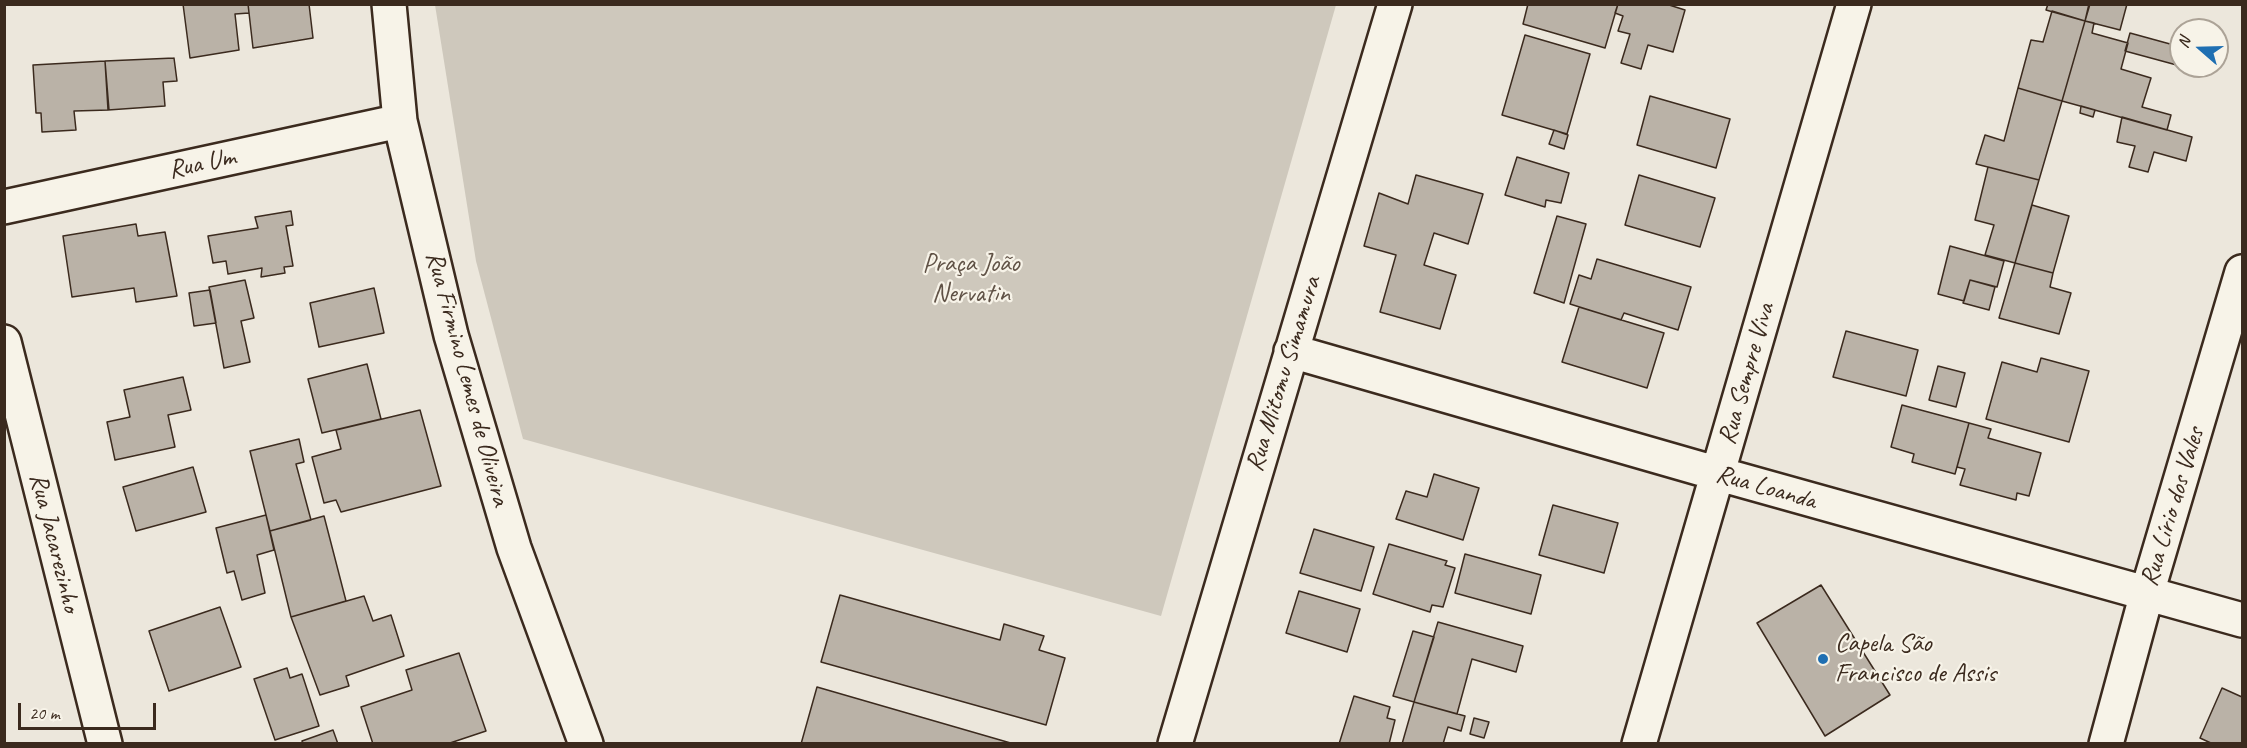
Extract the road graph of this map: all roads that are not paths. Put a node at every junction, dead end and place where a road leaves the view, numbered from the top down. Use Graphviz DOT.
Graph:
graph roads {
  1 [pos="389,4"];
  2 [pos="1395,4"];
  3 [pos="1854,4"];
  4 [pos="400,121"];
  5 [pos="4,207"];
  6 [pos="2242,272"];
  7 [pos="4,342"];
  8 [pos="1291,351"];
  9 [pos="1719,474"];
  10 [pos="2147,593"];
  11 [pos="2242,620"];
  12 [pos="105,744"];
  13 [pos="586,744"];
  14 [pos="1175,744"];
  15 [pos="1639,744"];
  16 [pos="2106,744"];
  1 -- 4 [label="street, Rua Firmino Lemes de Oliveira"];
  2 -- 8 [label="street, Rua Mitomu Simamura"];
  3 -- 9 [label="street, Rua Sempre Viva"];
  4 -- 5 [label="street, Rua Um"];
  4 -- 13 [label="street, Rua Firmino Lemes de Oliveira"];
  6 -- 10 [label="street, Rua Lírio dos Vales"];
  7 -- 12 [label="street, Rua Jacarezinho"];
  8 -- 9 [label="street, Rua Loanda"];
  8 -- 14 [label="street, Rua Mitomu Simamura"];
  9 -- 10 [label="street, Rua Loanda"];
  9 -- 15 [label="street, Rua Sempre Viva"];
  10 -- 11 [label="street, Rua Loanda"];
  10 -- 16 [label="street, Rua Lírio dos Vales"];
}
